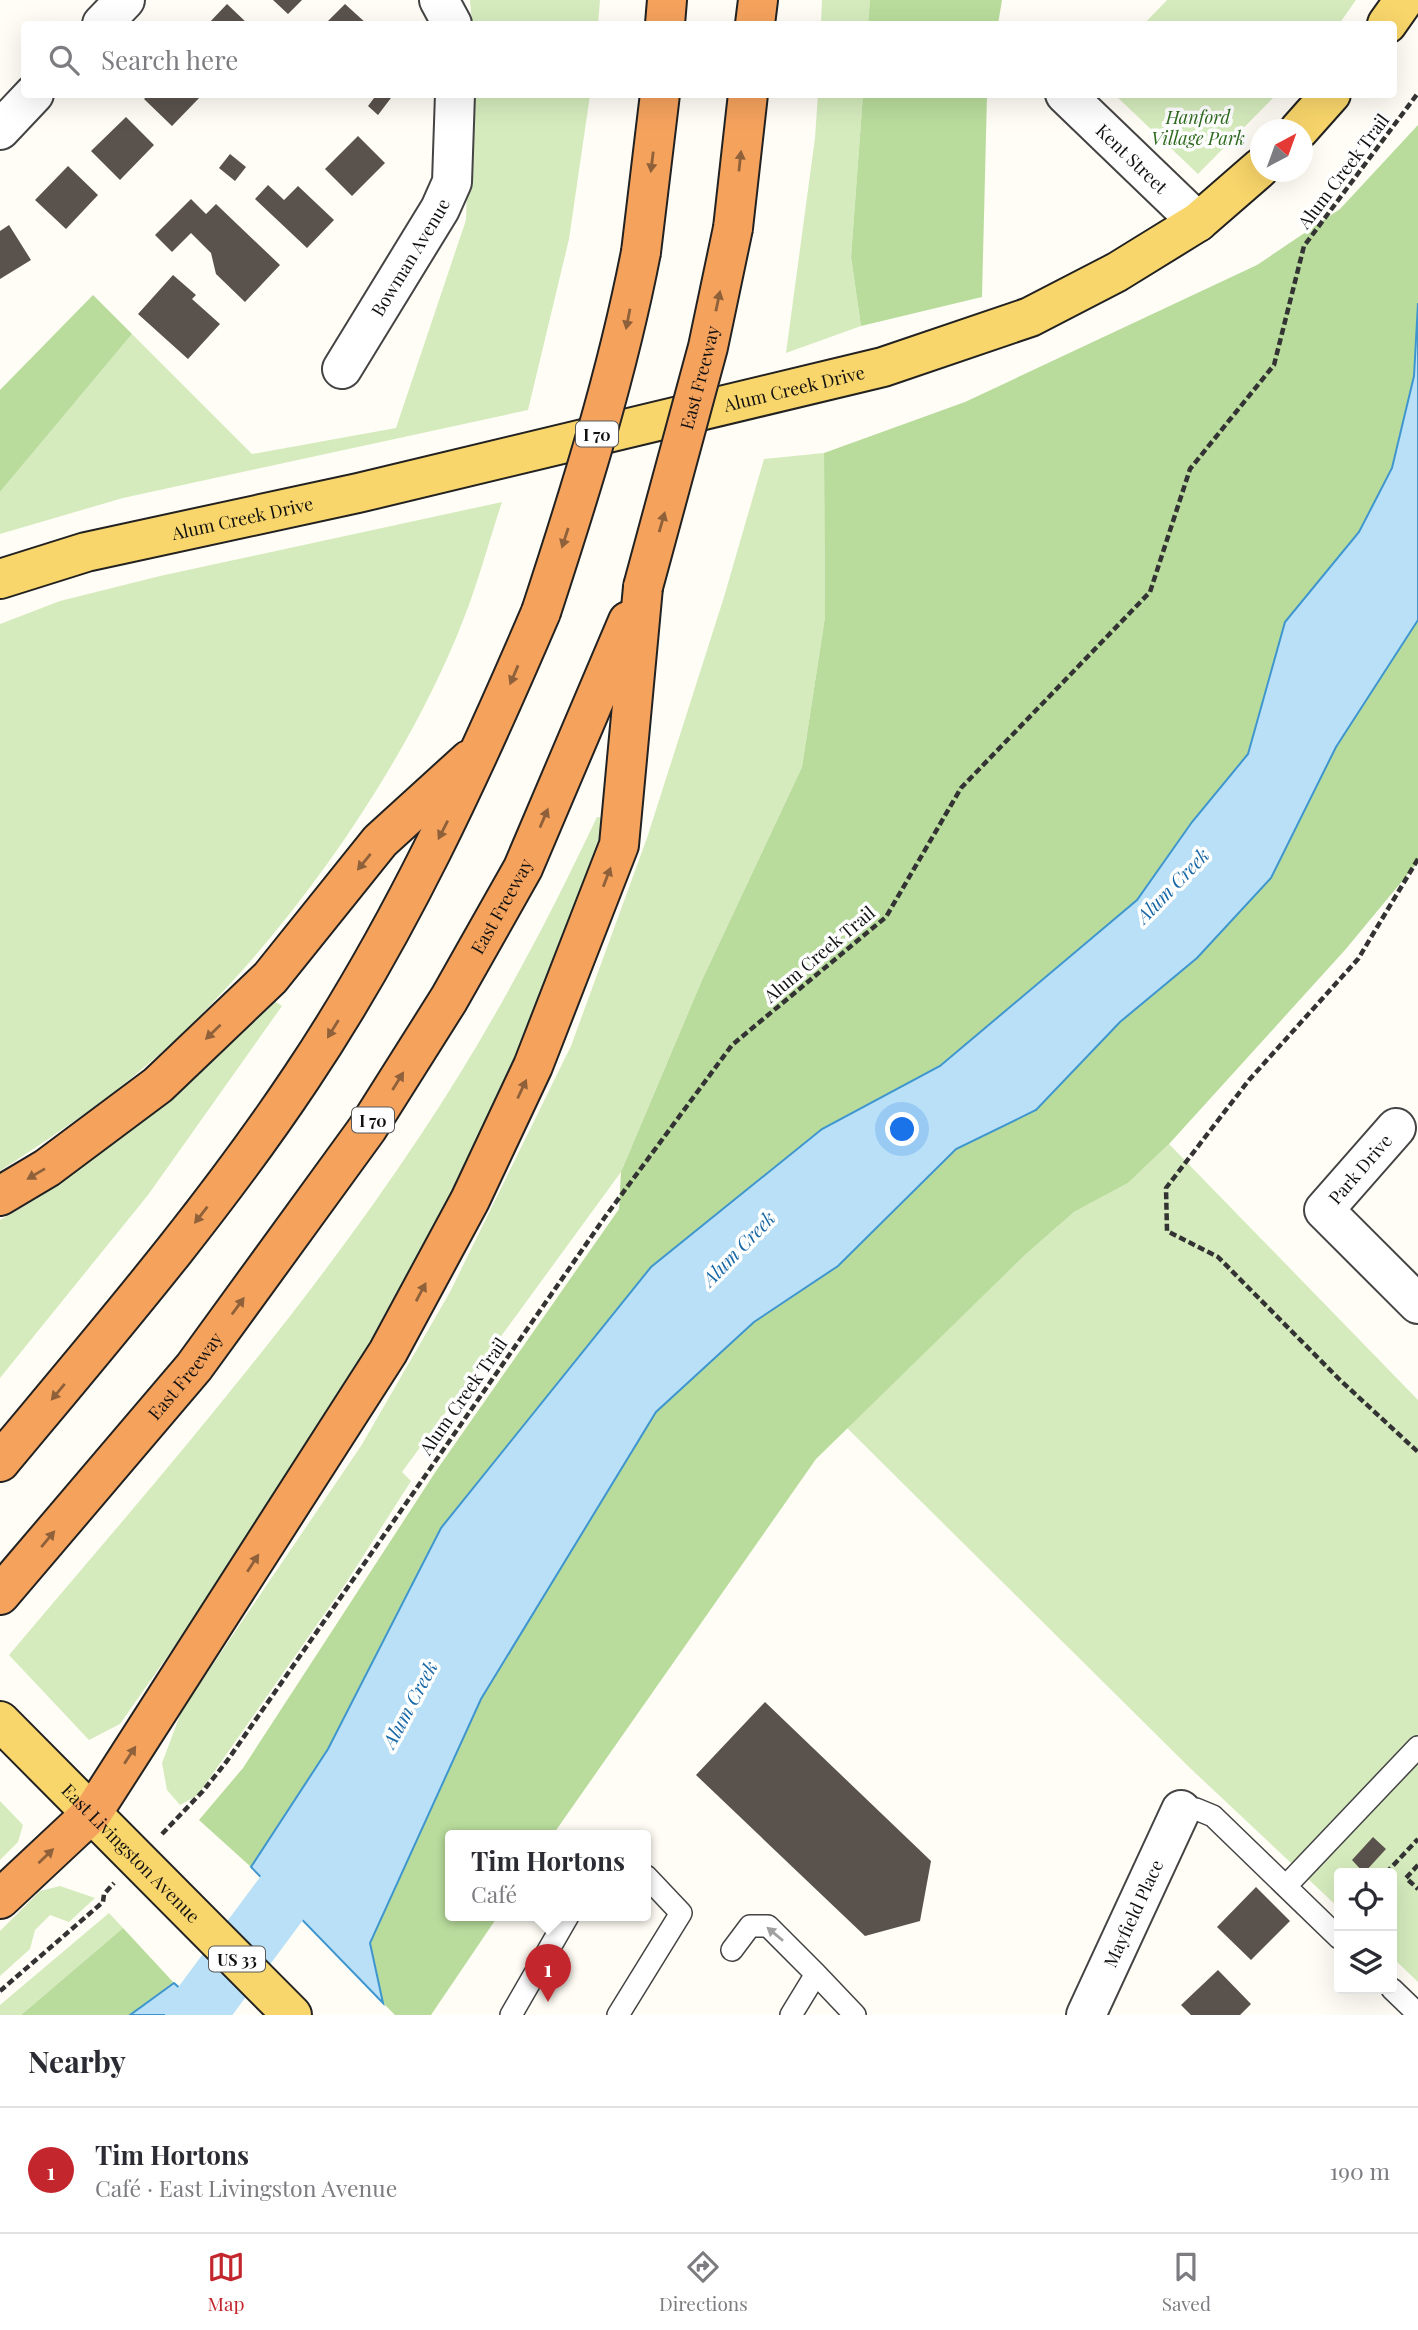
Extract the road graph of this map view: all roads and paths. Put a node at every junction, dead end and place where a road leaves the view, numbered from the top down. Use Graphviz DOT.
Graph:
graph roads {
  1 [pos="125,0"];
  2 [pos="439,0"];
  3 [pos="667,0"];
  4 [pos="758,0"];
  5 [pos="1404,0"];
  6 [pos="105,21"];
  7 [pos="450,21"];
  8 [pos="666,21"];
  9 [pos="755,21"];
  10 [pos="1389,21"];
  11 [pos="1418,93"];
  12 [pos="30,98"];
  13 [pos="455,98"];
  14 [pos="660,98"];
  15 [pos="747,98"];
  16 [pos="1069,98"];
  17 [pos="1327,98"];
  18 [pos="1309,119"];
  19 [pos="0,130"];
  20 [pos="1250,177"];
  21 [pos="1198,222"];
  22 [pos="342,369"];
  23 [pos="0,579"];
  24 [pos="643,587"];
  25 [pos="483,747"];
  26 [pos="1418,859"];
  27 [pos="1396,1128"];
  28 [pos="0,1196"];
  29 [pos="1418,1304"];
  30 [pos="1418,1452"];
  31 [pos="0,1462"];
  32 [pos="2,1593"];
  33 [pos="0,1721"];
  34 [pos="1418,1747"];
  35 [pos="1181,1810"];
  36 [pos="93,1812"];
  37 [pos="180,1815"];
  38 [pos="1418,1839"];
  39 [pos="1418,1865"];
  40 [pos="1391,1868"];
  41 [pos="651,1882"];
  42 [pos="1286,1886"];
  43 [pos="1418,1889"];
  44 [pos="104,1894"];
  45 [pos="0,1899"];
  46 [pos="565,1921"];
  47 [pos="1334,1933"];
  48 [pos="732,1950"];
  49 [pos="816,1973"];
  50 [pos="0,1991"];
  51 [pos="1397,1994"];
  52 [pos="1418,2014"];
  53 [pos="292,2015"];
  54 [pos="511,2015"];
  55 [pos="618,2015"];
  56 [pos="791,2015"];
  57 [pos="855,2015"];
  58 [pos="1086,2015"];
  1 -- 6 [label="street"];
  2 -- 7 [label="street"];
  3 -- 8 [label="highway"];
  4 -- 9 [label="highway"];
  5 -- 10 [label="main road"];
  11 -- 37 [label="path, Alum Creek Trail"];
  12 -- 19 [label="street"];
  13 -- 22 [label="street, Bowman Avenue"];
  14 -- 25 [label="highway, I 70, one-way, bridge"];
  24 -- 15 [label="highway, East Freeway / I 70, one-way, bridge"];
  16 -- 21 [label="street, Kent Street"];
  17 -- 18 [label="main road"];
  20 -- 21 [label="main road, Alum Creek Drive"];
  21 -- 23 [label="main road, Alum Creek Drive"];
  32 -- 24 [label="highway, East Freeway / I 70, one-way"];
  36 -- 24 [label="highway, one-way"];
  25 -- 28 [label="highway, one-way"];
  25 -- 31 [label="highway, I 70, one-way"];
  26 -- 30 [label="path"];
  27 -- 29 [label="street, Park Drive"];
  33 -- 36 [label="main road, East Livingston Avenue / US 33"];
  34 -- 42 [label="lane"];
  35 -- 42 [label="lane"];
  35 -- 58 [label="street, Mayfield Place"];
  45 -- 36 [label="highway, one-way"];
  36 -- 53 [label="main road, East Livingston Avenue / US 33"];
  38 -- 40 [label="path"];
  39 -- 43 [label="path"];
  41 -- 55 [label="lane"];
  42 -- 47 [label="lane"];
  44 -- 50 [label="path"];
  46 -- 54 [label="lane"];
  49 -- 48 [label="lane, one-way"];
  49 -- 56 [label="lane"];
  49 -- 57 [label="lane"];
  51 -- 52 [label="lane"];
}
